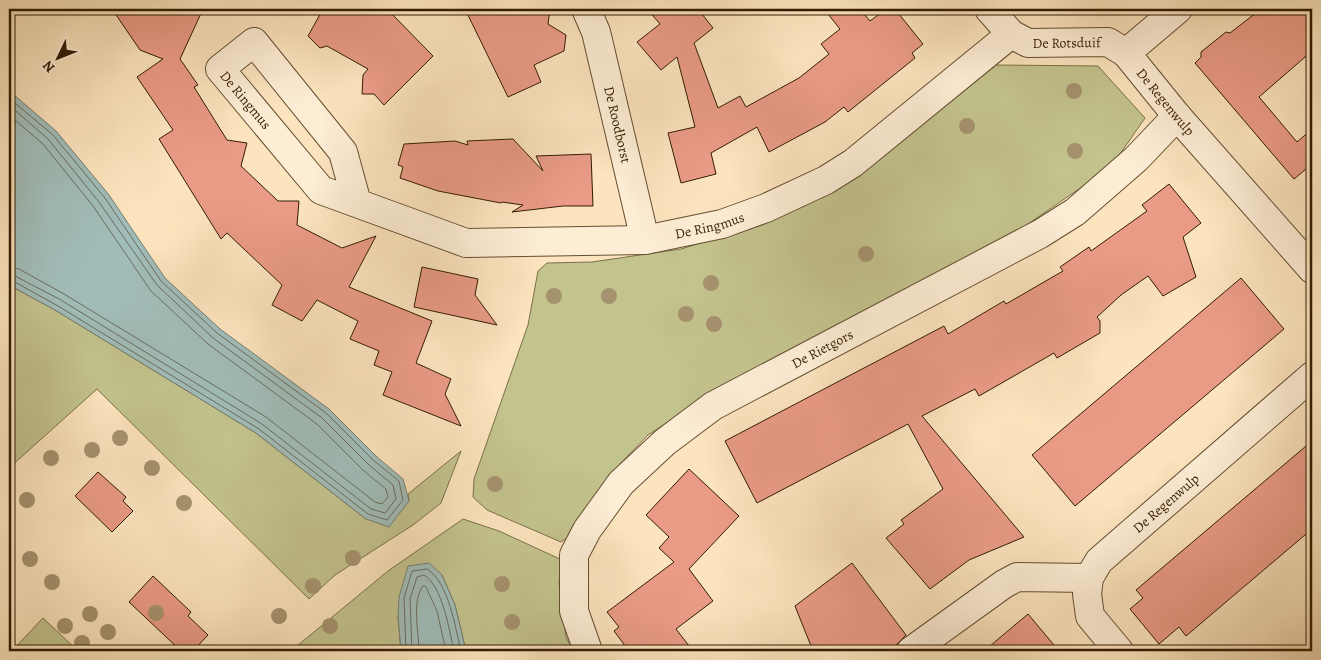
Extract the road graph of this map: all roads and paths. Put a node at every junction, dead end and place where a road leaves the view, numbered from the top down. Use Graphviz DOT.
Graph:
graph roads {
  1 [pos="586,9"];
  2 [pos="989,9"];
  3 [pos="1178,9"];
  4 [pos="1011,34"];
  5 [pos="1126,53"];
  6 [pos="1177,116"];
  7 [pos="357,203"];
  8 [pos="645,240"];
  9 [pos="1312,270"];
  10 [pos="1312,376"];
  11 [pos="1089,578"];
  12 [pos="588,651"];
  13 [pos="911,651"];
  14 [pos="1119,651"];
  1 -- 8 [label="street, De Roodborst"];
  2 -- 4 [label="street, De Rotsduif"];
  3 -- 5 [label="street"];
  4 -- 5 [label="street, De Rotsduif"];
  4 -- 8 [label="street, De Ringmus"];
  5 -- 6 [label="street, De Regenwulp"];
  6 -- 9 [label="street, De Regenwulp"];
  6 -- 12 [label="street, De Rietgors"];
  7 -- 7 [label="street, De Ringmus"];
  7 -- 8 [label="street, De Ringmus"];
  10 -- 11 [label="street, De Regenwulp"];
  11 -- 13 [label="street"];
  11 -- 14 [label="street"];
}
